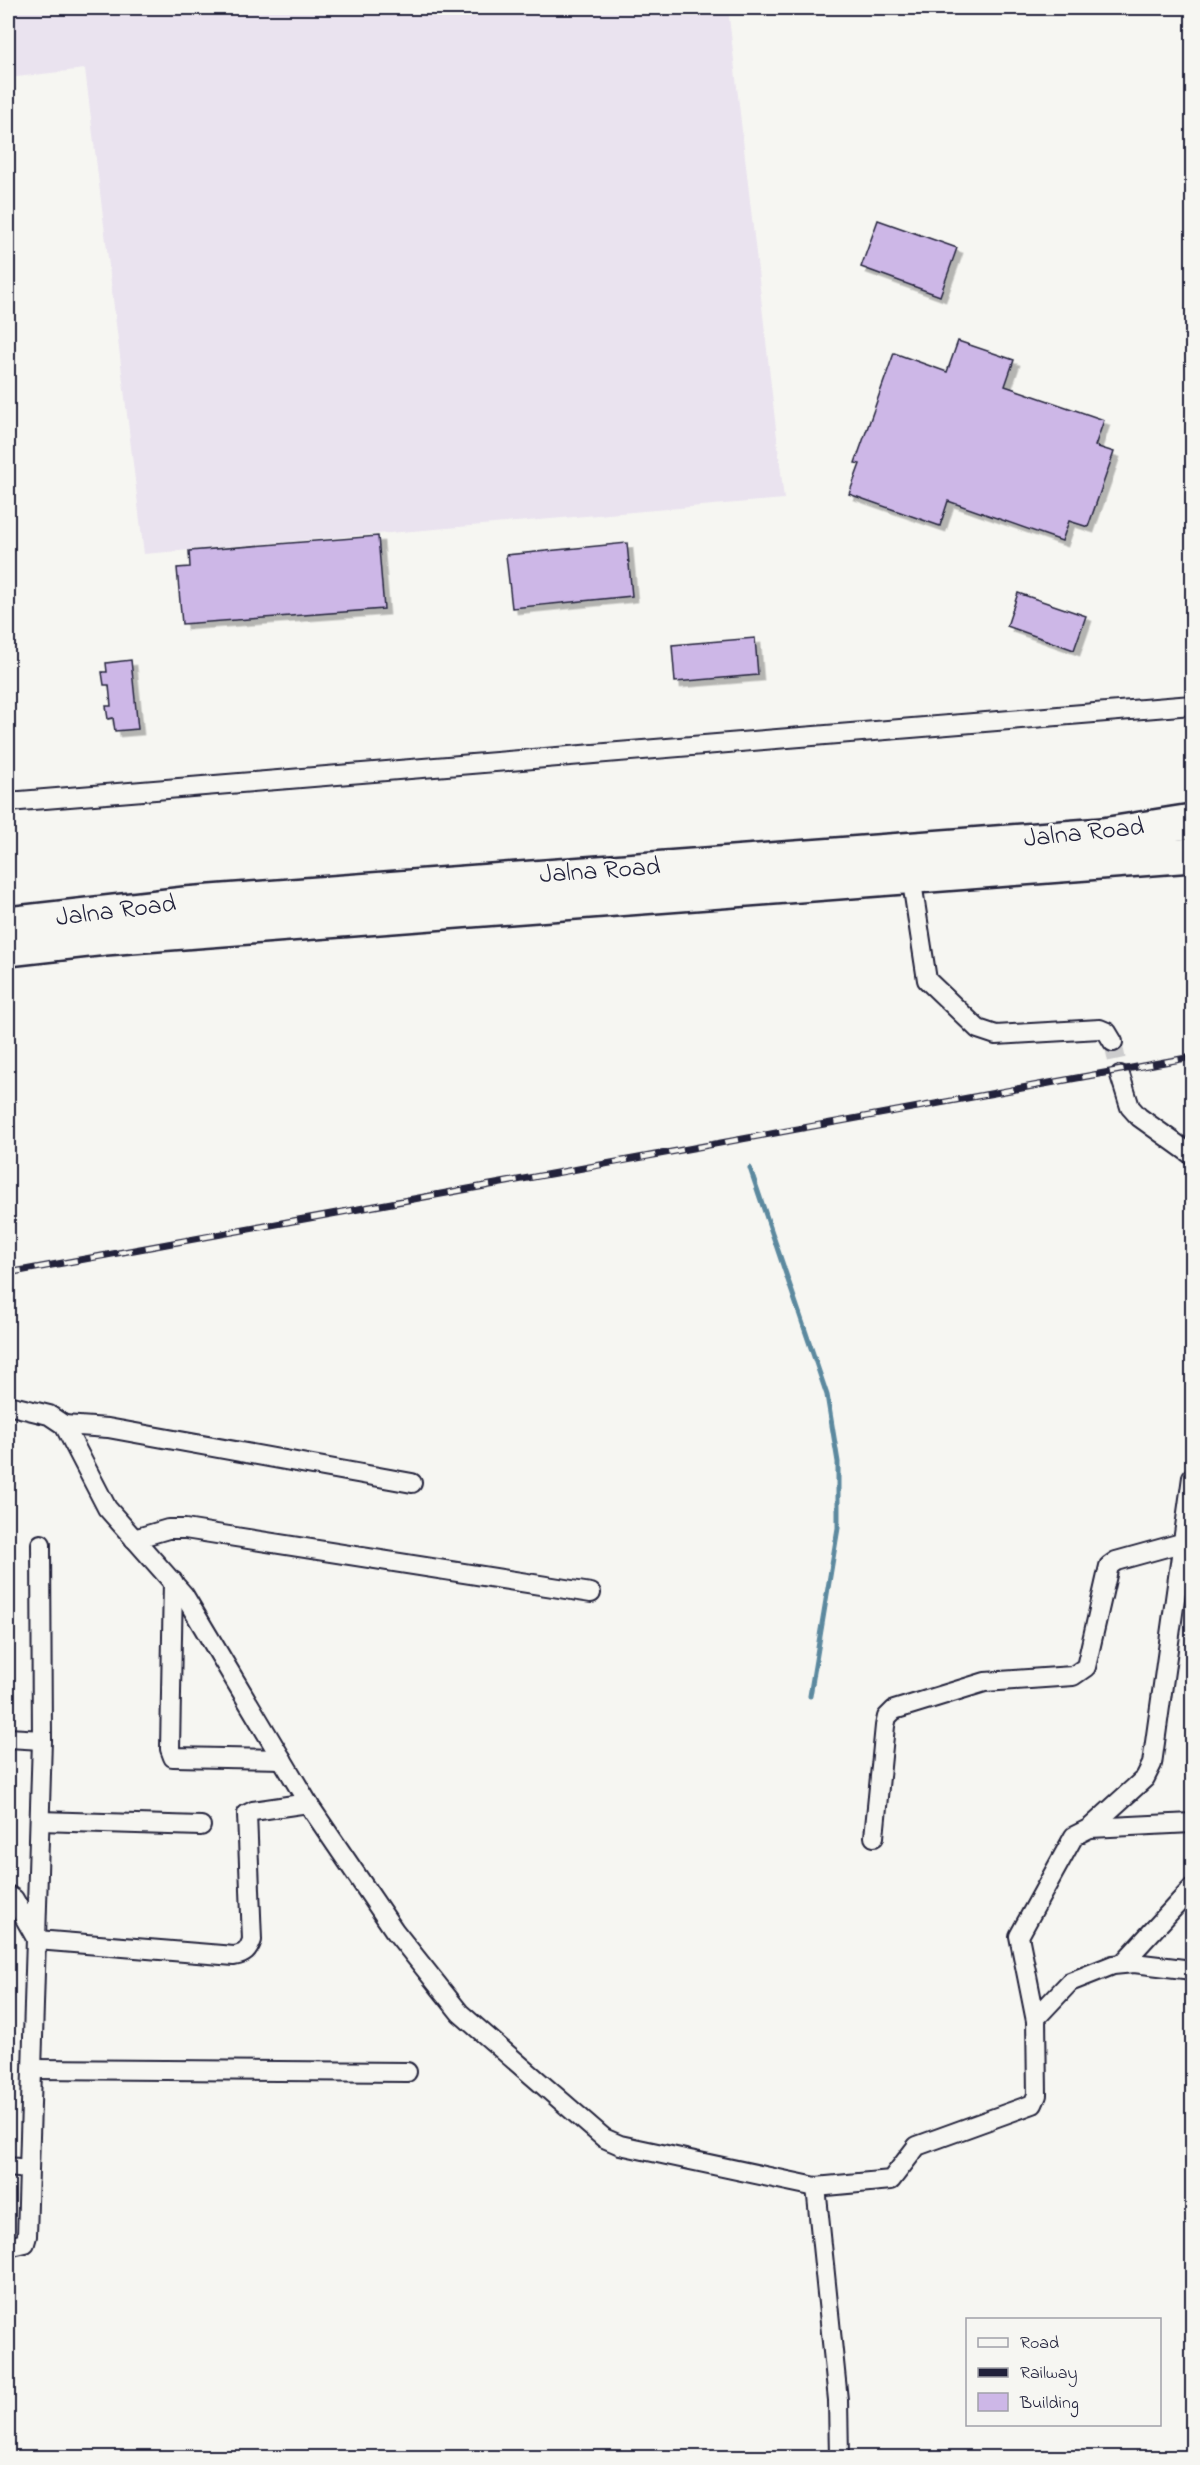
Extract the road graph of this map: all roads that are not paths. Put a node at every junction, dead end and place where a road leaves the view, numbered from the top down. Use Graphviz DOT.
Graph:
graph roads {
  1 [pos="1192,705"];
  2 [pos="8,802"];
  3 [pos="1192,821"];
  4 [pos="1192,855"];
  5 [pos="911,876"];
  6 [pos="8,924"];
  7 [pos="8,949"];
  8 [pos="1113,1042"];
  9 [pos="1120,1075"];
  10 [pos="1192,1155"];
  11 [pos="8,1405"];
  12 [pos="64,1425"];
  13 [pos="1192,1477"];
  14 [pos="412,1483"];
  15 [pos="134,1539"];
  16 [pos="1187,1542"];
  17 [pos="41,1544"];
  18 [pos="172,1581"];
  19 [pos="591,1593"];
  20 [pos="8,1738"];
  21 [pos="42,1740"];
  22 [pos="282,1759"];
  23 [pos="308,1803"];
  24 [pos="40,1821"];
  25 [pos="1192,1823"];
  26 [pos="201,1826"];
  27 [pos="1090,1828"];
  28 [pos="874,1837"];
  29 [pos="1190,1893"];
  30 [pos="8,1894"];
  31 [pos="37,1940"];
  32 [pos="1124,1962"];
  33 [pos="1192,1970"];
  34 [pos="1036,2021"];
  35 [pos="33,2069"];
  36 [pos="406,2072"];
  37 [pos="8,2166"];
  38 [pos="29,2169"];
  39 [pos="816,2187"];
  40 [pos="8,2247"];
  41 [pos="839,2457"];
  1 -- 2 [label="street"];
  3 -- 6 [label="highway, Jalna Road"];
  4 -- 5 [label="highway, Jalna Road"];
  5 -- 7 [label="highway, Jalna Road"];
  5 -- 8 [label="street"];
  9 -- 10 [label="street"];
  11 -- 12 [label="street"];
  12 -- 14 [label="street"];
  12 -- 15 [label="street"];
  13 -- 16 [label="street"];
  15 -- 18 [label="street"];
  15 -- 19 [label="street"];
  16 -- 27 [label="street"];
  16 -- 28 [label="street"];
  17 -- 21 [label="street"];
  18 -- 22 [label="street"];
  18 -- 22 [label="street"];
  20 -- 21 [label="street"];
  21 -- 24 [label="street"];
  22 -- 23 [label="street"];
  23 -- 31 [label="street"];
  23 -- 39 [label="street"];
  24 -- 26 [label="street"];
  24 -- 31 [label="street"];
  25 -- 27 [label="street"];
  27 -- 34 [label="street"];
  29 -- 32 [label="street"];
  30 -- 31 [label="street"];
  31 -- 35 [label="street"];
  32 -- 33 [label="street"];
  32 -- 34 [label="street"];
  34 -- 39 [label="street"];
  35 -- 36 [label="street"];
  35 -- 38 [label="street"];
  37 -- 38 [label="street"];
  38 -- 40 [label="street"];
  39 -- 41 [label="street"];
}
